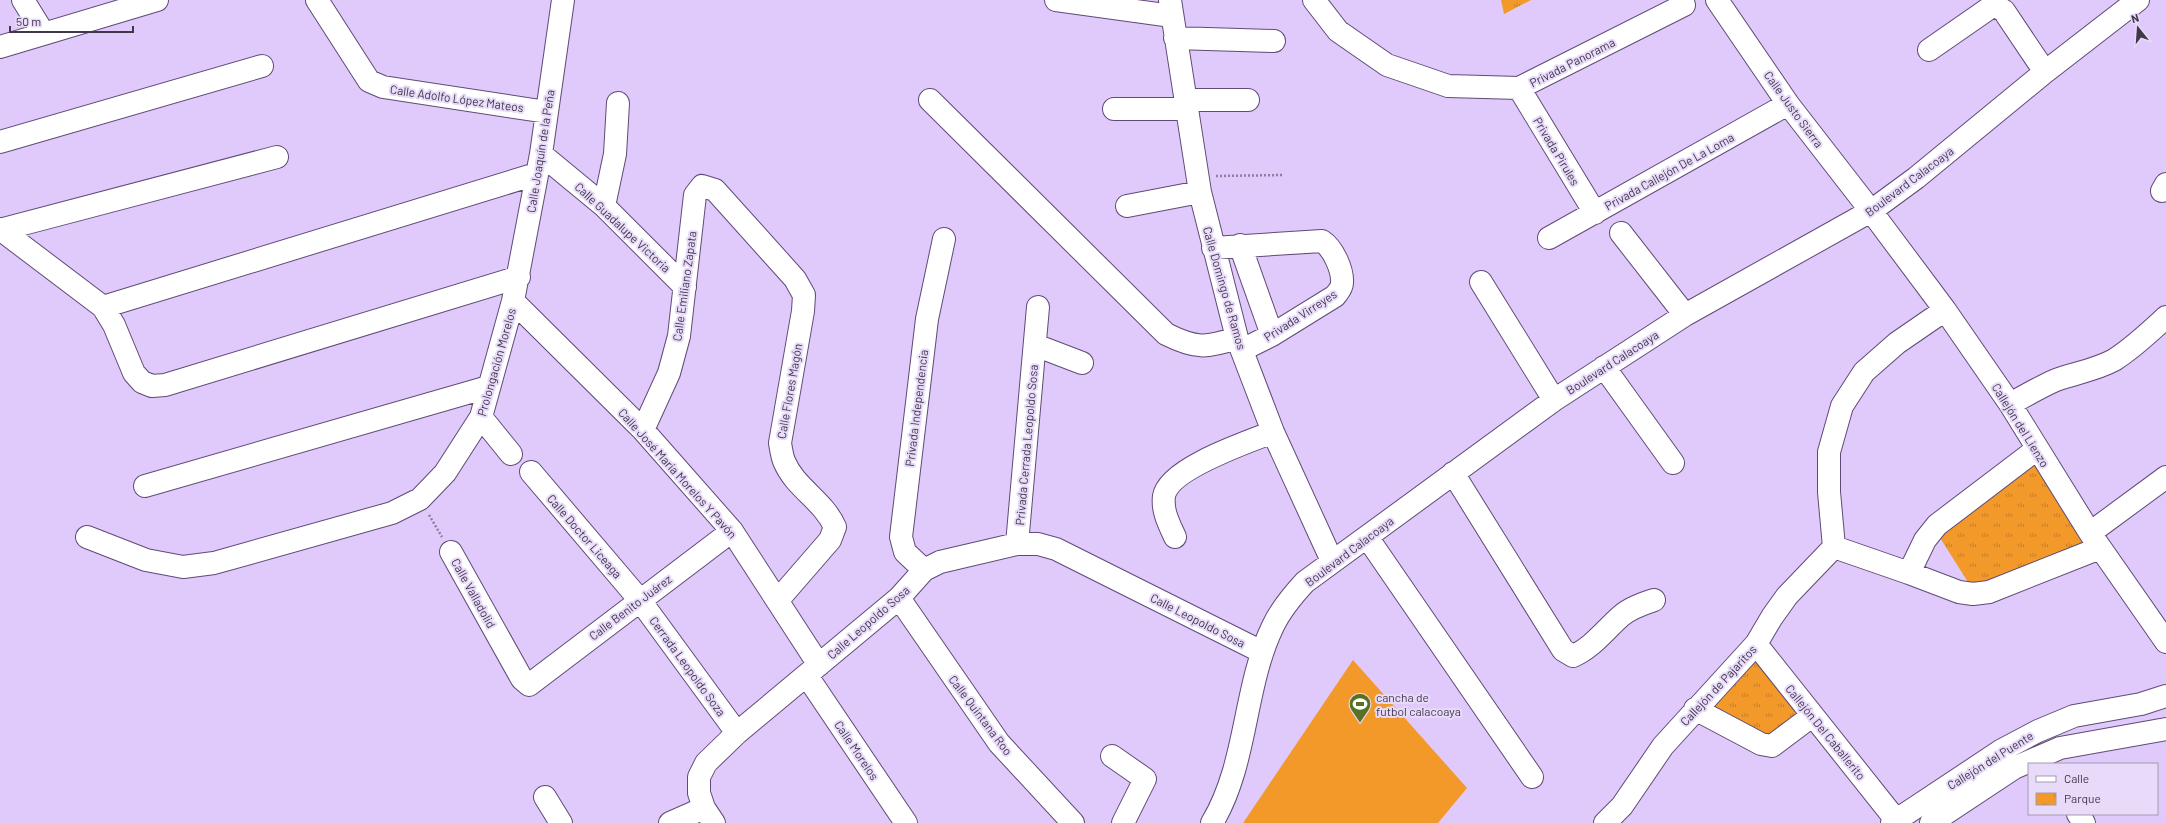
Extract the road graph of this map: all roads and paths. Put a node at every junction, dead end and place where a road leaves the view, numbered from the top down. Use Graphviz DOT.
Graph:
graph roads {
  1 [pos="23,0"];
  2 [pos="157,0"];
  3 [pos="317,0"];
  4 [pos="563,0"];
  5 [pos="1056,0"];
  6 [pos="1314,0"];
  7 [pos="2138,0"];
  8 [pos="1721,1"];
  9 [pos="1684,5"];
  10 [pos="1171,8"];
  11 [pos="44,34"];
  12 [pos="1175,38"];
  13 [pos="1274,41"];
  14 [pos="0,47"];
  15 [pos="1930,50"];
  16 [pos="262,66"];
  17 [pos="2045,72"];
  18 [pos="1519,88"];
  19 [pos="930,100"];
  20 [pos="1248,100"];
  21 [pos="618,103"];
  22 [pos="1788,104"];
  23 [pos="1186,105"];
  24 [pos="1114,109"];
  25 [pos="547,112"];
  26 [pos="0,142"];
  27 [pos="277,157"];
  28 [pos="538,164"];
  29 [pos="1284,174"];
  30 [pos="1198,184"];
  31 [pos="702,186"];
  32 [pos="604,206"];
  33 [pos="1127,206"];
  34 [pos="1871,211"];
  35 [pos="1595,213"];
  36 [pos="1,230"];
  37 [pos="1621,233"];
  38 [pos="1549,238"];
  39 [pos="944,239"];
  40 [pos="1240,245"];
  41 [pos="1213,248"];
  42 [pos="519,277"];
  43 [pos="1481,282"];
  44 [pos="685,287"];
  45 [pos="513,301"];
  46 [pos="103,307"];
  47 [pos="1038,307"];
  48 [pos="1945,310"];
  49 [pos="1685,315"];
  50 [pos="2166,317"];
  51 [pos="1272,335"];
  52 [pos="1240,344"];
  53 [pos="1035,345"];
  54 [pos="1082,363"];
  55 [pos="1604,367"];
  56 [pos="488,387"];
  57 [pos="1554,400"];
  58 [pos="2010,404"];
  59 [pos="481,417"];
  60 [pos="643,430"];
  61 [pos="1273,432"];
  62 [pos="2037,449"];
  63 [pos="511,454"];
  64 [pos="1672,463"];
  65 [pos="531,472"];
  66 [pos="1453,473"];
  67 [pos="2166,477"];
  68 [pos="144,486"];
  69 [pos="420,499"];
  70 [pos="732,531"];
  71 [pos="87,537"];
  72 [pos="1175,537"];
  73 [pos="1367,537"];
  74 [pos="2095,541"];
  75 [pos="1017,544"];
  76 [pos="1834,547"];
  77 [pos="451,552"];
  78 [pos="1332,561"];
  79 [pos="924,570"];
  80 [pos="1909,572"];
  81 [pos="899,598"];
  82 [pos="639,600"];
  83 [pos="778,600"];
  84 [pos="1654,600"];
  85 [pos="2166,642"];
  86 [pos="1756,644"];
  87 [pos="1262,652"];
  88 [pos="813,670"];
  89 [pos="530,685"];
  90 [pos="2166,696"];
  91 [pos="1695,709"];
  92 [pos="1812,716"];
  93 [pos="2166,729"];
  94 [pos="737,733"];
  95 [pos="1112,756"];
  96 [pos="2039,761"];
  97 [pos="2028,764"];
  98 [pos="1532,777"];
  99 [pos="545,797"];
  100 [pos="709,815"];
  101 [pos="1894,821"];
  102 [pos="1125,822"];
  103 [pos="561,823"];
  104 [pos="670,823"];
  105 [pos="906,823"];
  106 [pos="1073,823"];
  107 [pos="1212,823"];
  108 [pos="1605,823"];
  109 [pos="1931,823"];
  1 -- 11 [label="street"];
  2 -- 11 [label="street"];
  3 -- 25 [label="street, Calle Adolfo López Mateos"];
  4 -- 25 [label="street, Calle Joaquín de la Peña"];
  5 -- 10 [label="street"];
  6 -- 18 [label="street, Privada Panorama"];
  7 -- 17 [label="street, Boulevard Calacoaya"];
  8 -- 22 [label="street, Calle Justo Sierra"];
  9 -- 18 [label="street, Privada Panorama"];
  10 -- 12 [label="street, Calle Domingo de Ramos"];
  11 -- 14 [label="street"];
  12 -- 13 [label="street"];
  12 -- 23 [label="street, Calle Domingo de Ramos"];
  15 -- 17 [label="street"];
  16 -- 26 [label="street"];
  17 -- 34 [label="street, Boulevard Calacoaya"];
  18 -- 35 [label="street, Privada Pirules"];
  19 -- 52 [label="street, Privada Virreyes"];
  20 -- 23 [label="street"];
  21 -- 32 [label="street"];
  22 -- 34 [label="street, Calle Justo Sierra"];
  22 -- 35 [label="street, Privada Callejón De La Loma"];
  23 -- 24 [label="street"];
  23 -- 30 [label="street, Calle Domingo de Ramos"];
  25 -- 28 [label="street, Calle Joaquín de la Peña"];
  27 -- 36 [label="street"];
  28 -- 32 [label="street, Calle Guadalupe Victoria"];
  28 -- 42 [label="street, Calle Joaquín de la Peña"];
  28 -- 46 [label="street"];
  29 -- 30 [label="path"];
  30 -- 33 [label="street"];
  30 -- 41 [label="street, Calle Domingo de Ramos"];
  31 -- 44 [label="street, Calle Emiliano Zapata"];
  31 -- 83 [label="street, Calle Flores Magón"];
  32 -- 44 [label="street, Calle Guadalupe Victoria"];
  34 -- 48 [label="street, Callejón del Lienzo"];
  34 -- 49 [label="street, Boulevard Calacoaya"];
  35 -- 38 [label="street, Privada Callejón De La Loma"];
  36 -- 46 [label="street"];
  37 -- 49 [label="street"];
  39 -- 79 [label="street, Privada Independencia"];
  40 -- 41 [label="street, Privada Virreyes"];
  40 -- 51 [label="street"];
  40 -- 51 [label="street, Privada Virreyes"];
  41 -- 52 [label="street, Calle Domingo de Ramos"];
  42 -- 45 [label="street, Calle Joaquín de la Peña"];
  42 -- 46 [label="street"];
  43 -- 57 [label="street"];
  44 -- 60 [label="street, Calle Emiliano Zapata"];
  45 -- 56 [label="street, Prolongación Morelos"];
  45 -- 60 [label="street, Calle José María Morelos Y Pavón"];
  47 -- 53 [label="street, Privada Cerrada Leopoldo Sosa"];
  48 -- 58 [label="street, Callejón del Lienzo"];
  48 -- 76 [label="street"];
  49 -- 55 [label="street, Boulevard Calacoaya"];
  50 -- 58 [label="street"];
  51 -- 52 [label="street, Privada Virreyes"];
  52 -- 61 [label="street, Calle Domingo de Ramos"];
  53 -- 54 [label="street, Privada Cerrada Leopoldo Sosa"];
  53 -- 75 [label="street, Privada Cerrada Leopoldo Sosa"];
  55 -- 57 [label="street, Boulevard Calacoaya"];
  55 -- 64 [label="street"];
  56 -- 59 [label="street, Prolongación Morelos"];
  56 -- 68 [label="street"];
  57 -- 66 [label="street, Boulevard Calacoaya"];
  58 -- 62 [label="street, Callejón del Lienzo"];
  59 -- 63 [label="street"];
  59 -- 69 [label="street, Prolongación Morelos"];
  60 -- 70 [label="street, Calle José María Morelos Y Pavón"];
  61 -- 72 [label="street"];
  61 -- 78 [label="street, Calle Domingo de Ramos"];
  62 -- 74 [label="street, Callejón del Lienzo"];
  62 -- 80 [label="street"];
  65 -- 82 [label="street, Calle Doctor Liceaga"];
  66 -- 73 [label="street, Boulevard Calacoaya"];
  66 -- 84 [label="street"];
  67 -- 74 [label="street"];
  69 -- 71 [label="street, Prolongación Morelos"];
  69 -- 77 [label="path, Calle Valladolid"];
  70 -- 82 [label="street, Calle Benito Juárez"];
  70 -- 83 [label="street, Calle José María Morelos Y Pavón"];
  73 -- 78 [label="street, Boulevard Calacoaya"];
  73 -- 98 [label="street"];
  74 -- 80 [label="street"];
  74 -- 85 [label="street, Callejón del Lienzo"];
  75 -- 79 [label="street, Calle Leopoldo Sosa"];
  75 -- 87 [label="street, Calle Leopoldo Sosa"];
  76 -- 80 [label="street"];
  76 -- 86 [label="street, Callejón de Pajaritos"];
  77 -- 89 [label="street, Calle Valladolid"];
  78 -- 87 [label="street, Boulevard Calacoaya"];
  79 -- 81 [label="street, Calle Leopoldo Sosa"];
  81 -- 88 [label="street, Calle Leopoldo Sosa"];
  81 -- 106 [label="street, Calle Quintana Roo"];
  82 -- 89 [label="street, Calle Benito Juárez"];
  82 -- 94 [label="street, Cerrada Leopoldo Soza"];
  83 -- 88 [label="street, Calle José María Morelos Y Pavón"];
  86 -- 91 [label="street, Callejón de Pajaritos"];
  86 -- 92 [label="street, Callejón Del Caballerito"];
  87 -- 107 [label="street, Boulevard Calacoaya"];
  88 -- 94 [label="street, Calle Leopoldo Sosa"];
  88 -- 105 [label="street, Calle Morelos"];
  90 -- 101 [label="street, Callejón del Puente"];
  91 -- 92 [label="street"];
  91 -- 108 [label="street, Callejón de Pajaritos"];
  92 -- 101 [label="street, Callejón Del Caballerito"];
  93 -- 96 [label="street"];
  94 -- 100 [label="street, Calle Leopoldo Sosa"];
  95 -- 102 [label="street"];
  97 -- 109 [label="street"];
  99 -- 103 [label="street"];
  100 -- 104 [label="street, Calle Leopoldo Sosa"];
}
